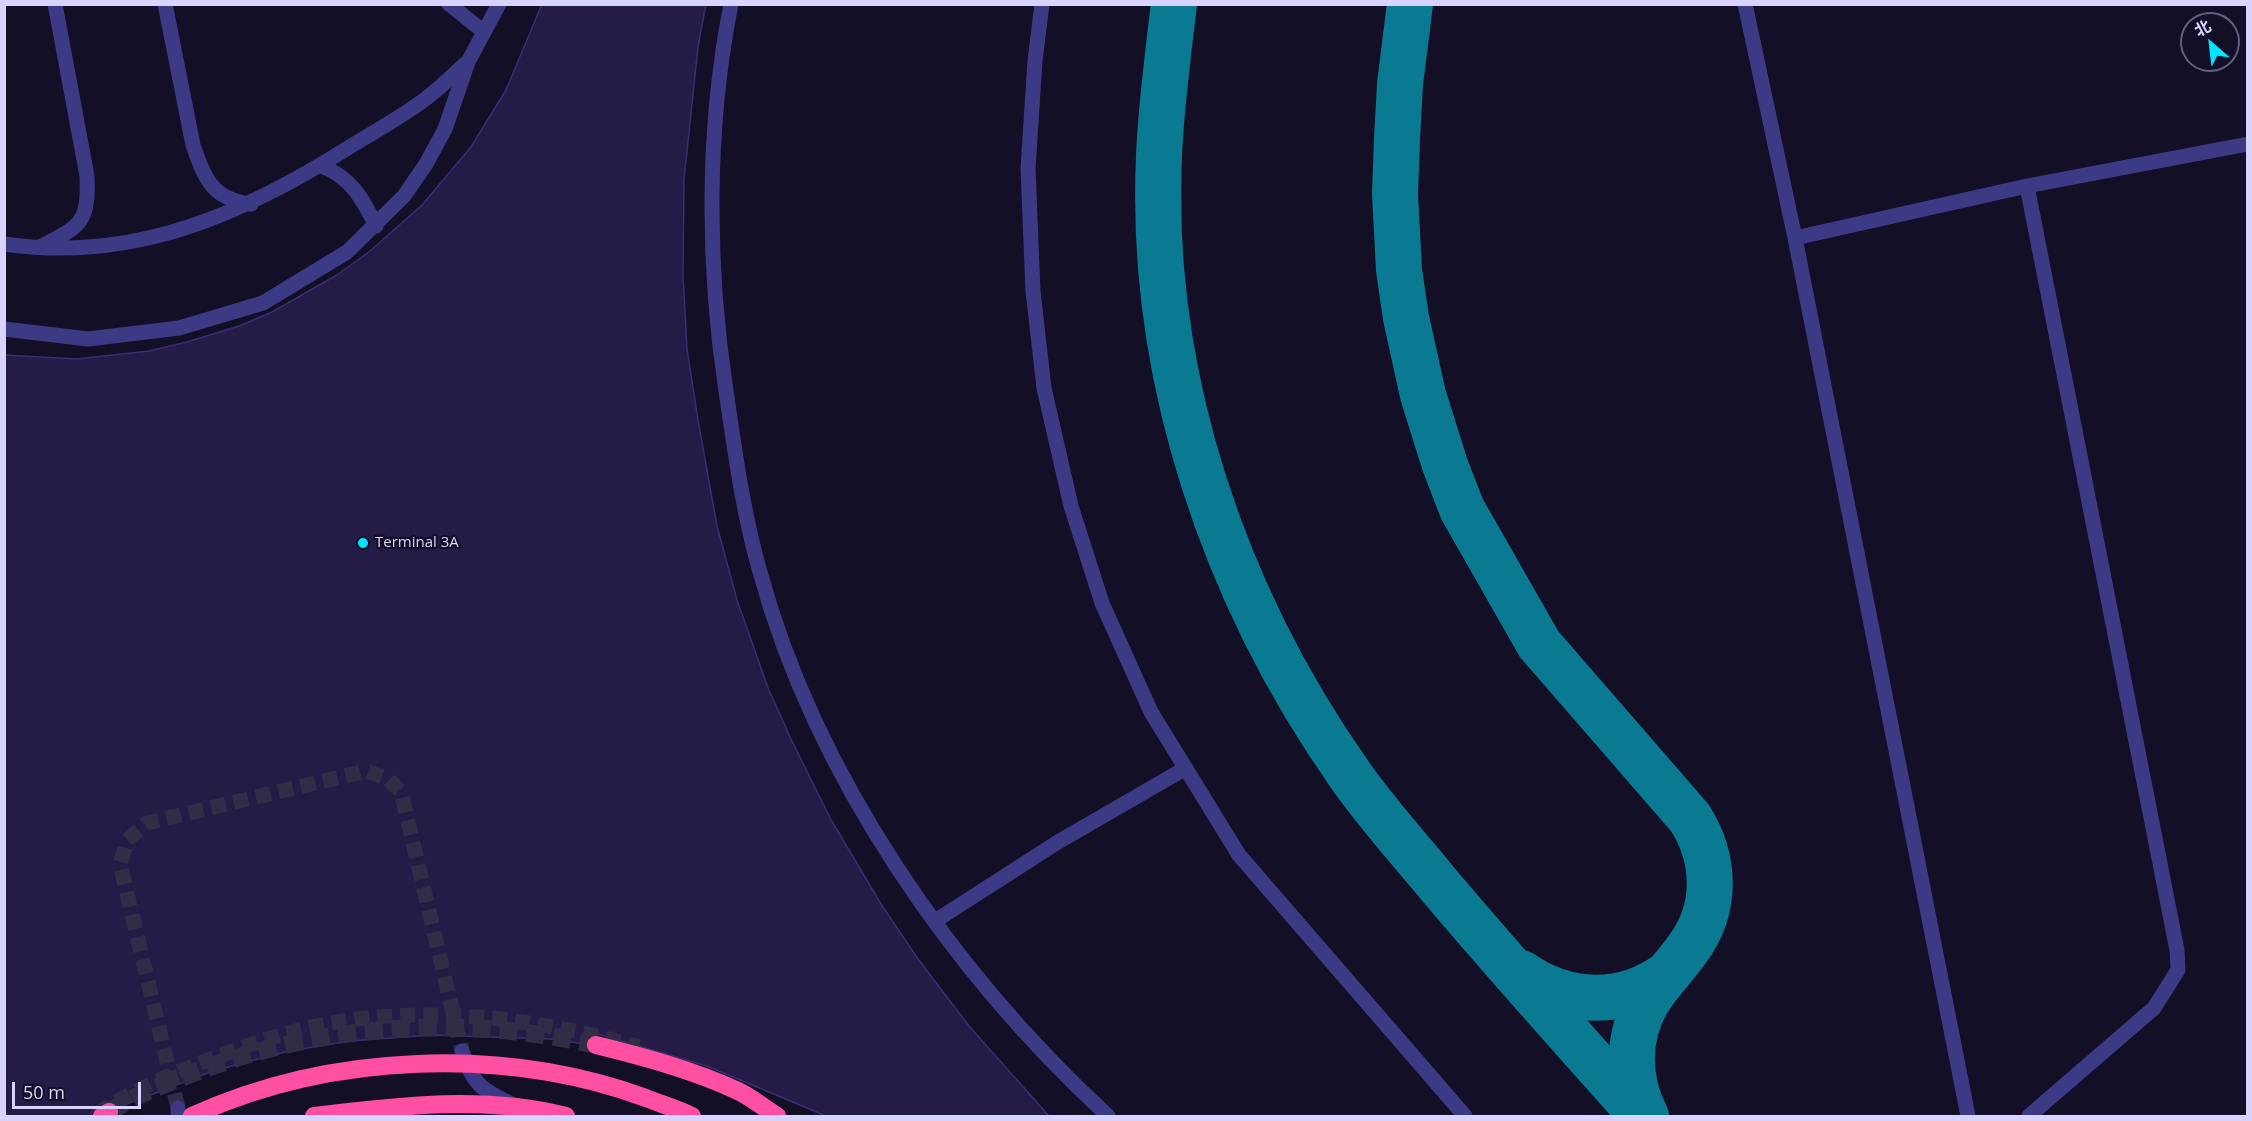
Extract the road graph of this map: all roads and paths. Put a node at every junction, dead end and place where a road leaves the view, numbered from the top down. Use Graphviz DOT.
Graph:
graph roads {
  1 [pos="56,4"];
  2 [pos="165,4"];
  3 [pos="449,4"];
  4 [pos="499,4"];
  5 [pos="731,4"];
  6 [pos="1042,4"];
  7 [pos="1745,4"];
  8 [pos="484,32"];
  9 [pos="468,62"];
  10 [pos="2247,144"];
  11 [pos="321,166"];
  12 [pos="2026,186"];
  13 [pos="251,204"];
  14 [pos="376,226"];
  15 [pos="1795,238"];
  16 [pos="4,244"];
  17 [pos="37,249"];
  18 [pos="4,329"];
  19 [pos="1186,768"];
  20 [pos="934,921"];
  21 [pos="596,1045"];
  22 [pos="462,1051"];
  23 [pos="183,1114"];
  24 [pos="314,1116"];
  25 [pos="539,1116"];
  26 [pos="566,1116"];
  27 [pos="692,1116"];
  28 [pos="777,1116"];
  29 [pos="1108,1116"];
  30 [pos="1465,1116"];
  31 [pos="1968,1116"];
  32 [pos="2029,1116"];
  1 -- 17 [label="lane"];
  2 -- 13 [label="lane"];
  3 -- 8 [label="lane"];
  4 -- 8 [label="lane"];
  5 -- 20 [label="lane"];
  6 -- 19 [label="lane"];
  7 -- 15 [label="lane"];
  8 -- 9 [label="lane"];
  9 -- 11 [label="lane"];
  9 -- 14 [label="lane"];
  10 -- 12 [label="lane"];
  11 -- 13 [label="lane"];
  11 -- 14 [label="lane"];
  12 -- 15 [label="lane"];
  12 -- 32 [label="lane"];
  13 -- 17 [label="lane"];
  14 -- 18 [label="lane"];
  15 -- 31 [label="lane"];
  16 -- 17 [label="lane"];
  19 -- 20 [label="lane"];
  19 -- 30 [label="lane"];
  20 -- 29 [label="lane"];
  21 -- 28 [label="highway"];
  22 -- 25 [label="lane"];
  23 -- 27 [label="highway"];
  24 -- 26 [label="highway"];
}
